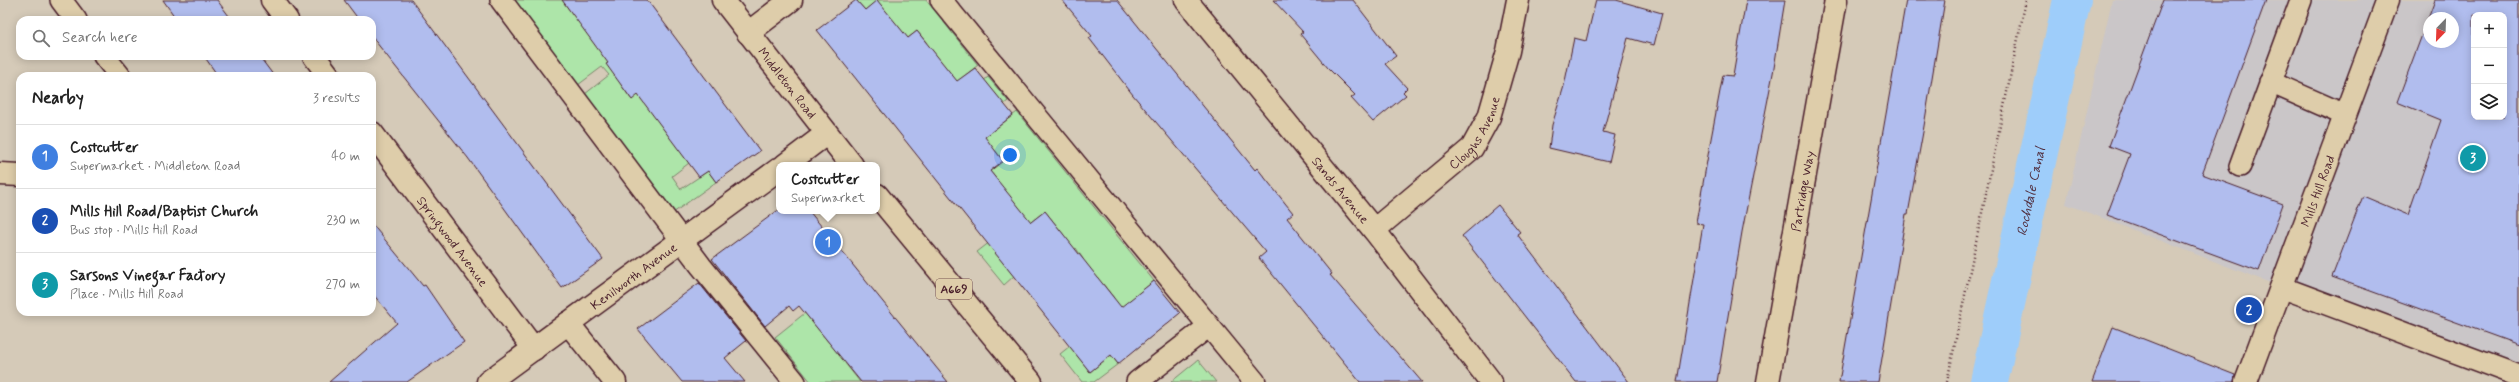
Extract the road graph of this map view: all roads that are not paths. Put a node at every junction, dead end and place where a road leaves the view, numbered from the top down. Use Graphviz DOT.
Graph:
graph roads {
  1 [pos="61,0"];
  2 [pos="272,0"];
  3 [pos="500,0"];
  4 [pos="723,0"];
  5 [pos="791,0"];
  6 [pos="942,0"];
  7 [pos="1186,0"];
  8 [pos="1518,0"];
  9 [pos="1836,0"];
  10 [pos="2301,0"];
  11 [pos="2388,0"];
  12 [pos="73,16"];
  13 [pos="284,16"];
  14 [pos="748,33"];
  15 [pos="107,60"];
  16 [pos="317,60"];
  17 [pos="117,72"];
  18 [pos="326,72"];
  19 [pos="2270,82"];
  20 [pos="2345,115"];
  21 [pos="826,134"];
  22 [pos="376,138"];
  23 [pos="789,162"];
  24 [pos="849,162"];
  25 [pos="2240,166"];
  26 [pos="776,172"];
  27 [pos="0,174"];
  28 [pos="16,175"];
  29 [pos="880,199"];
  30 [pos="1374,230"];
  31 [pos="683,240"];
  32 [pos="2281,287"];
  33 [pos="568,323"];
  34 [pos="1209,326"];
  35 [pos="534,349"];
  36 [pos="2519,376"];
  37 [pos="488,382"];
  38 [pos="615,382"];
  39 [pos="795,382"];
  40 [pos="1031,382"];
  41 [pos="1137,382"];
  42 [pos="1255,382"];
  43 [pos="1491,382"];
  44 [pos="1768,382"];
  45 [pos="2246,382"];
  1 -- 12 [label="lane"];
  2 -- 13 [label="street"];
  3 -- 31 [label="lane"];
  4 -- 14 [label="street, Middleton Road"];
  5 -- 14 [label="street"];
  6 -- 34 [label="lane"];
  7 -- 30 [label="street, Sands Avenue"];
  8 -- 30 [label="street, Cloughs Avenue"];
  9 -- 44 [label="street, Partridge Way"];
  10 -- 19 [label="lane"];
  11 -- 20 [label="street, Mills Hill Road"];
  14 -- 21 [label="street, Middleton Road"];
  15 -- 17 [label="lane"];
  16 -- 18 [label="street"];
  19 -- 20 [label="lane"];
  19 -- 25 [label="lane"];
  20 -- 32 [label="street, Mills Hill Road"];
  21 -- 23 [label="street"];
  21 -- 24 [label="street, Middleton Road"];
  22 -- 35 [label="street, Springwood Avenue"];
  26 -- 31 [label="street, Kenilworth Avenue"];
  27 -- 28 [label="street"];
  29 -- 40 [label="street, A669"];
  30 -- 43 [label="street, Sands Avenue"];
  31 -- 33 [label="street, Kenilworth Avenue"];
  31 -- 39 [label="lane"];
  32 -- 36 [label="lane"];
  32 -- 45 [label="street, Mills Hill Road"];
  33 -- 35 [label="street, Kenilworth Avenue"];
  33 -- 38 [label="street"];
  34 -- 41 [label="lane"];
  34 -- 42 [label="lane"];
  35 -- 37 [label="street, Kenilworth Avenue"];
}
